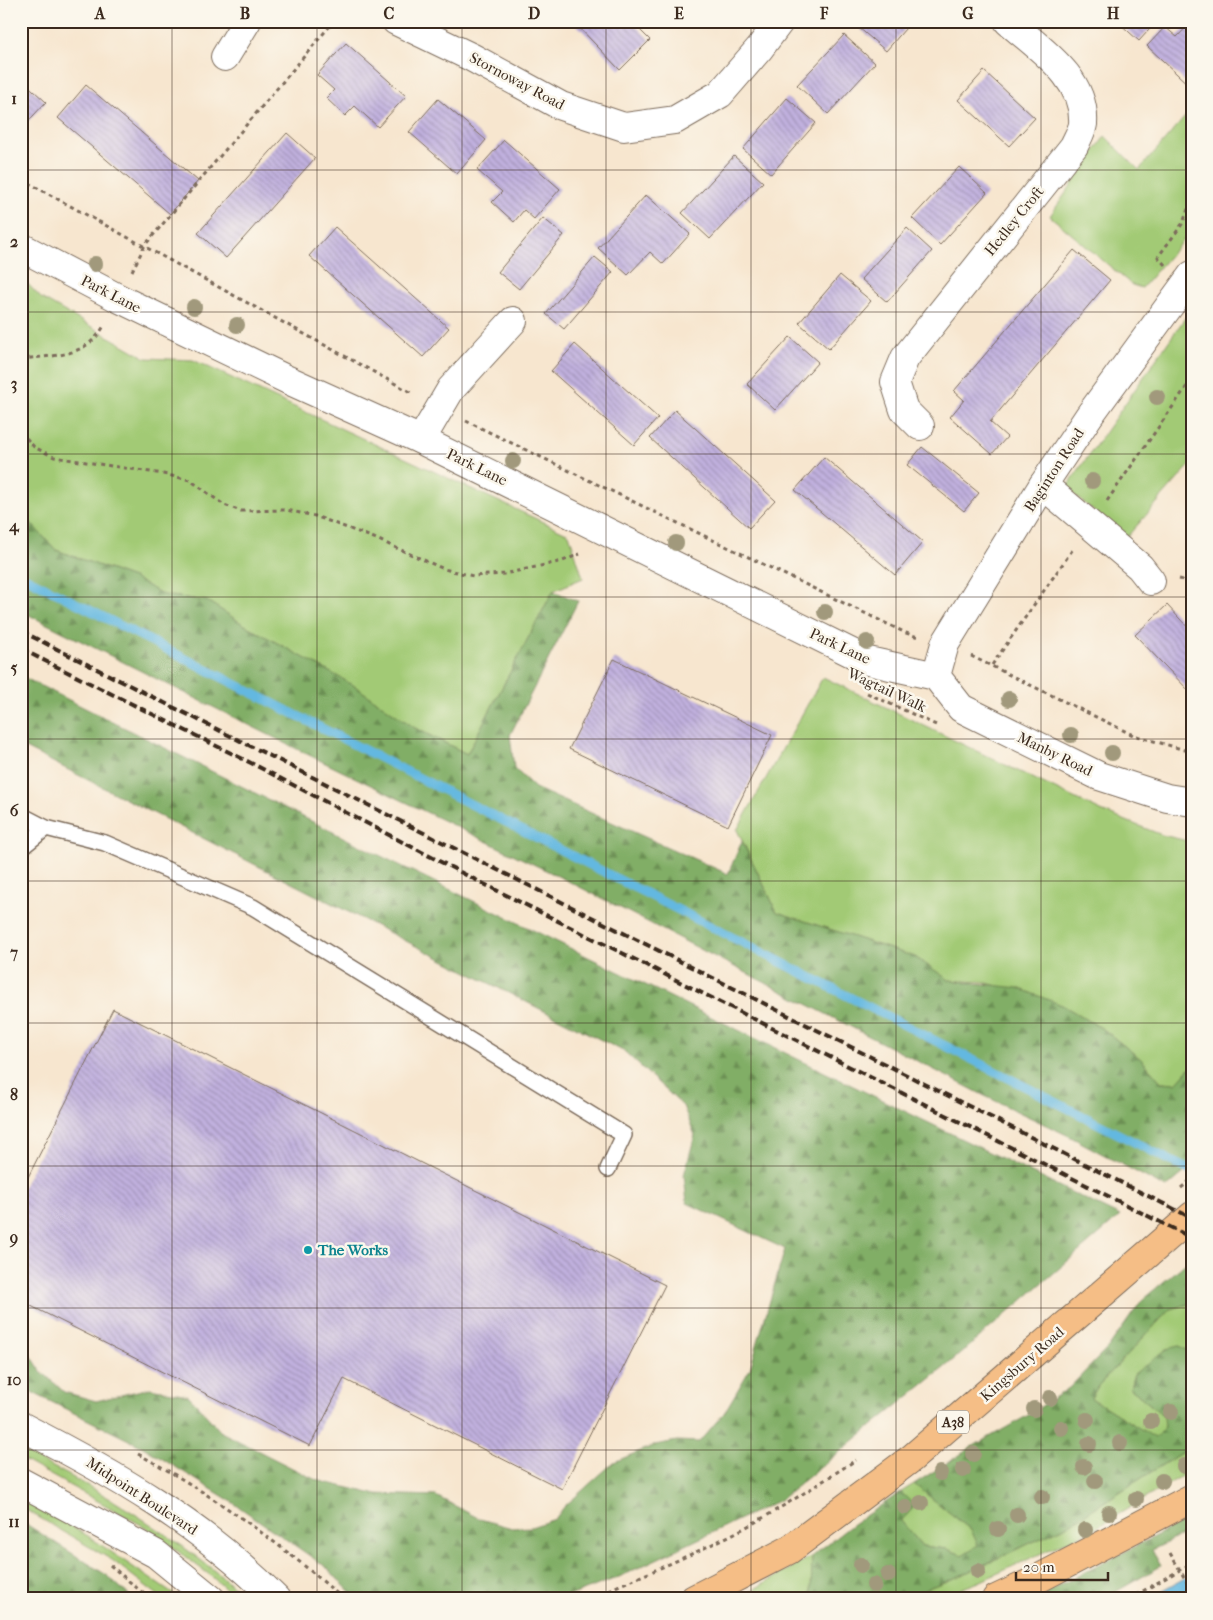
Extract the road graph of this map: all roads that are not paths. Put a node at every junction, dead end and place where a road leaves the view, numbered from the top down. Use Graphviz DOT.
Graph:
graph roads {
  1 [pos="247,21"];
  2 [pos="396,21"];
  3 [pos="780,21"];
  4 [pos="1008,21"];
  5 [pos="225,57"];
  6 [pos="21,247"];
  7 [pos="1188,280"];
  8 [pos="513,321"];
  9 [pos="920,426"];
  10 [pos="421,440"];
  11 [pos="1043,485"];
  12 [pos="1151,581"];
  13 [pos="936,676"];
  14 [pos="1192,802"];
  15 [pos="21,815"];
  16 [pos="46,828"];
  17 [pos="21,848"];
  18 [pos="608,1169"];
  19 [pos="1192,1216"];
  20 [pos="21,1426"];
  21 [pos="21,1482"];
  22 [pos="1192,1498"];
  23 [pos="211,1599"];
  24 [pos="276,1599"];
  25 [pos="694,1599"];
  26 [pos="996,1599"];
  1 -- 5 [label="street"];
  2 -- 3 [label="street, Stornoway Road"];
  4 -- 9 [label="street, Hedley Croft"];
  6 -- 10 [label="street, Park Lane"];
  7 -- 11 [label="street, Baginton Road"];
  8 -- 10 [label="street"];
  10 -- 13 [label="street, Park Lane"];
  11 -- 12 [label="street"];
  11 -- 13 [label="street, Baginton Road"];
  13 -- 14 [label="street, Manby Road"];
  15 -- 16 [label="lane"];
  16 -- 17 [label="lane"];
  16 -- 18 [label="lane"];
  19 -- 25 [label="highway, Kingsbury Road / A38"];
  20 -- 24 [label="street, Midpoint Boulevard"];
  21 -- 23 [label="street"];
  22 -- 26 [label="highway"];
}
